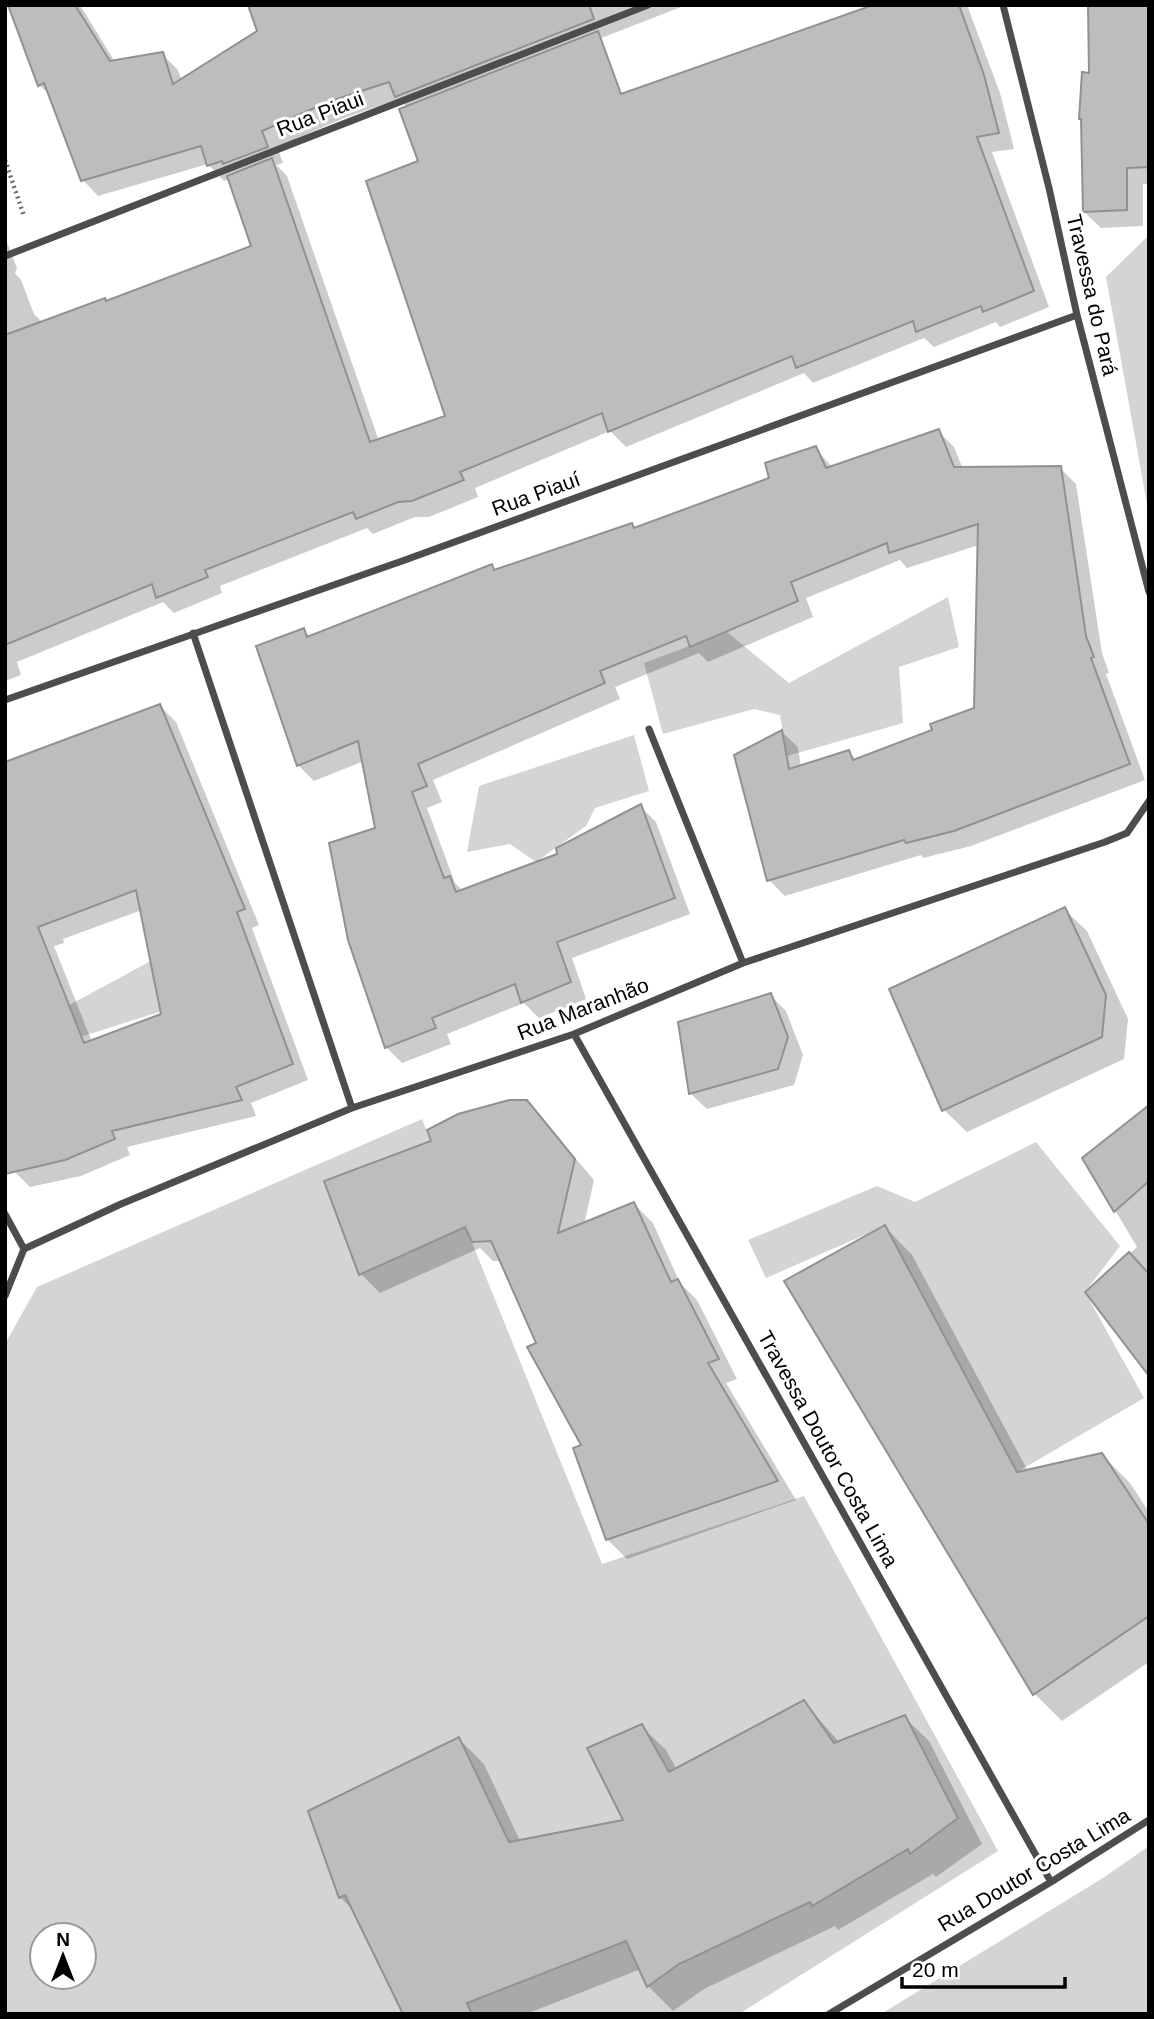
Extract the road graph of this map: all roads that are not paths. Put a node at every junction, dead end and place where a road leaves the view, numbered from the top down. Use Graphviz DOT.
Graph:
graph roads {
  1 [pos="648,5"];
  2 [pos="1003,5"];
  3 [pos="5,256"];
  4 [pos="1077,315"];
  5 [pos="1149,592"];
  6 [pos="193,633"];
  7 [pos="5,700"];
  8 [pos="649,729"];
  9 [pos="1148,802"];
  10 [pos="743,962"];
  11 [pos="574,1034"];
  12 [pos="352,1108"];
  13 [pos="5,1213"];
  14 [pos="24,1249"];
  15 [pos="5,1296"];
  16 [pos="1149,1820"];
  17 [pos="1051,1882"];
  18 [pos="829,2014"];
  1 -- 3 [label="street, Rua Piaui"];
  2 -- 4 [label="street, Travessa do Pará"];
  4 -- 5 [label="street, Travessa do Pará"];
  4 -- 6 [label="street, Rua Piauí"];
  6 -- 7 [label="street, Rua Piauí"];
  6 -- 12 [label="street"];
  8 -- 10 [label="street"];
  9 -- 10 [label="street, Rua Maranhão"];
  10 -- 11 [label="street, Rua Maranhão"];
  11 -- 12 [label="street, Rua Maranhão"];
  11 -- 17 [label="street, Travessa Doutor Costa Lima"];
  12 -- 14 [label="street, Rua Maranhão"];
  13 -- 14 [label="street"];
  14 -- 15 [label="street"];
  16 -- 17 [label="street, Rua Doutor Costa Lima"];
  17 -- 18 [label="street, Rua Doutor Costa Lima"];
}
